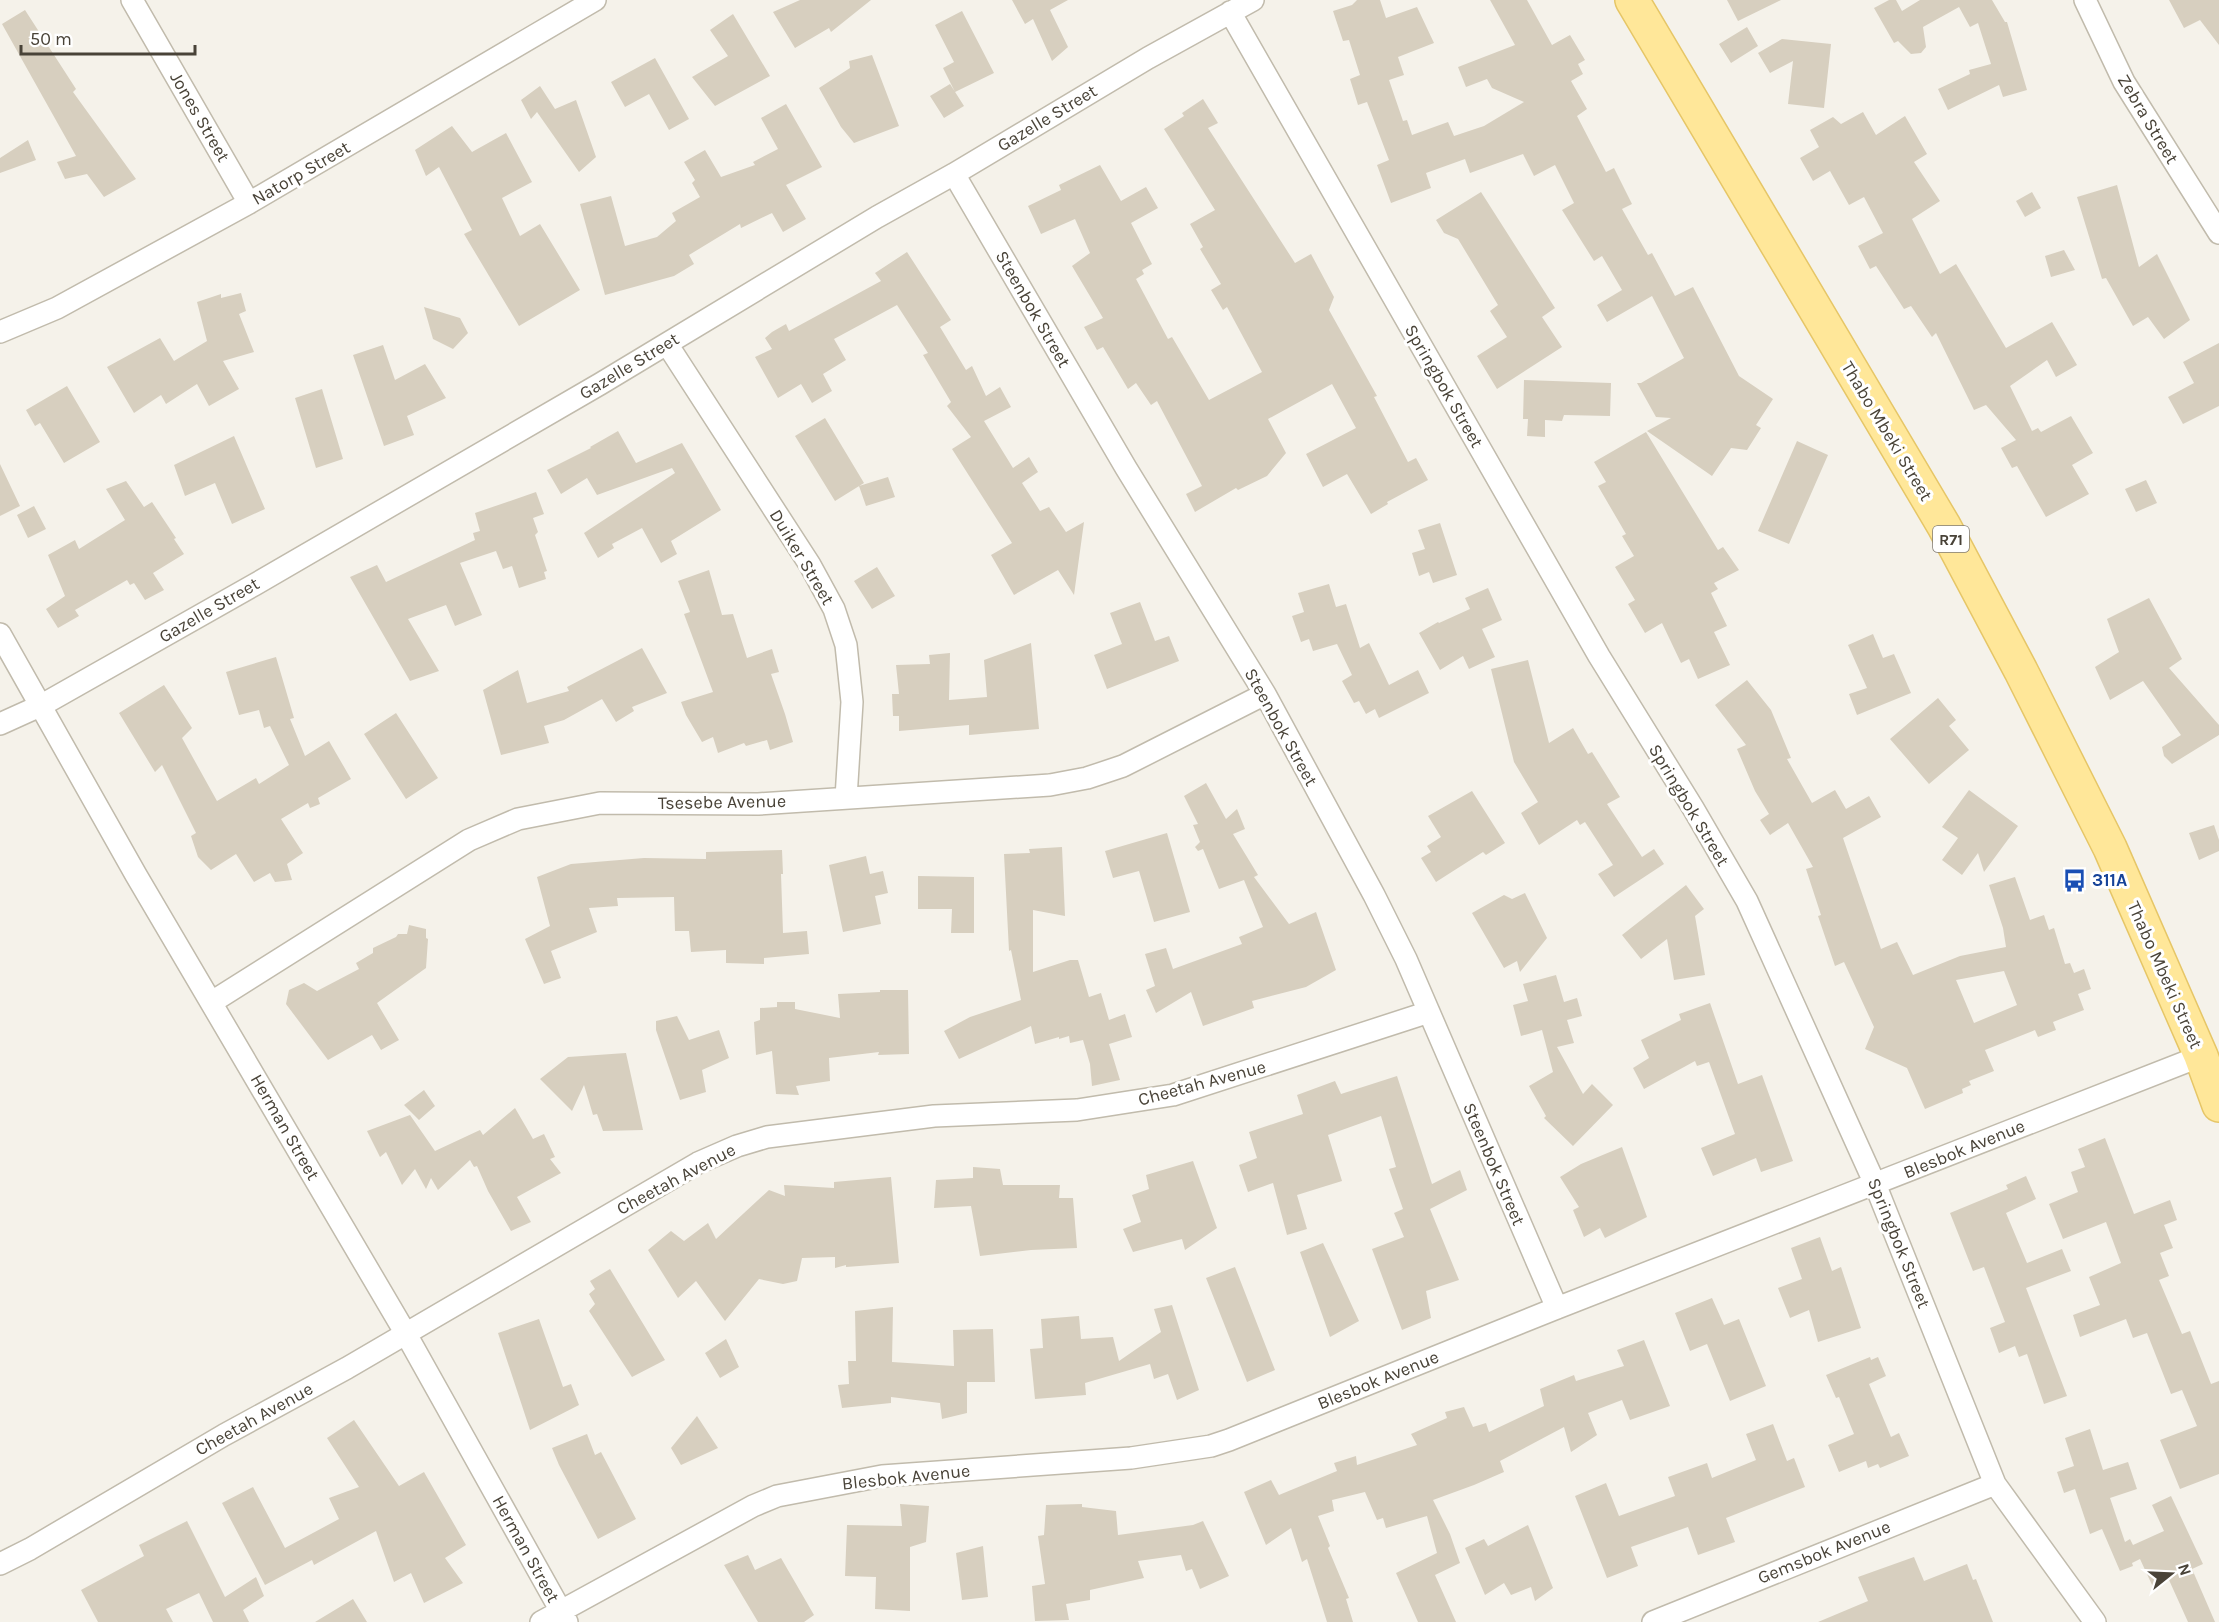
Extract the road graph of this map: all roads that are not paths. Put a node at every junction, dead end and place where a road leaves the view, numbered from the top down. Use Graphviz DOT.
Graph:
graph roads {
  1 [pos="132,0"];
  2 [pos="596,0"];
  3 [pos="1253,0"];
  4 [pos="1632,0"];
  5 [pos="2085,0"];
  6 [pos="1230,12"];
  7 [pos="954,174"];
  8 [pos="249,203"];
  9 [pos="2219,233"];
  10 [pos="0,332"];
  11 [pos="667,344"];
  12 [pos="0,634"];
  13 [pos="1264,694"];
  14 [pos="42,705"];
  15 [pos="0,724"];
  16 [pos="846,798"];
  17 [pos="212,1002"];
  18 [pos="1429,1012"];
  19 [pos="2201,1056"];
  20 [pos="2219,1105"];
  21 [pos="1875,1184"];
  22 [pos="1557,1308"];
  23 [pos="406,1334"];
  24 [pos="1995,1484"];
  25 [pos="0,1564"];
  26 [pos="564,1616"];
  27 [pos="541,1622"];
  28 [pos="1653,1622"];
  29 [pos="2095,1622"];
  1 -- 8 [label="street, Jones Street"];
  2 -- 8 [label="street, Natorp Street"];
  3 -- 6 [label="street, Gazelle Street"];
  4 -- 19 [label="main road, Thabo Mbeki Street / R71"];
  5 -- 9 [label="street, Zebra Street"];
  6 -- 7 [label="street, Gazelle Street"];
  6 -- 21 [label="street, Springbok Street"];
  7 -- 11 [label="street, Gazelle Street"];
  7 -- 13 [label="street, Steenbok Street"];
  8 -- 10 [label="street, Natorp Street"];
  11 -- 14 [label="street, Gazelle Street"];
  11 -- 16 [label="street, Duiker Street"];
  12 -- 14 [label="street, Herman Street"];
  13 -- 16 [label="street, Tsesebe Avenue"];
  13 -- 18 [label="street, Steenbok Street"];
  14 -- 15 [label="street, Gazelle Street"];
  14 -- 17 [label="street, Herman Street"];
  16 -- 17 [label="street, Tsesebe Avenue"];
  17 -- 23 [label="street, Herman Street"];
  18 -- 22 [label="street, Steenbok Street"];
  18 -- 23 [label="street, Cheetah Avenue"];
  19 -- 20 [label="main road, Thabo Mbeki Street / R71"];
  19 -- 21 [label="street, Blesbok Avenue"];
  21 -- 22 [label="street, Blesbok Avenue"];
  21 -- 24 [label="street, Springbok Street"];
  22 -- 26 [label="street, Blesbok Avenue"];
  23 -- 25 [label="street, Cheetah Avenue"];
  23 -- 26 [label="street, Herman Street"];
  24 -- 28 [label="street, Gemsbok Avenue"];
  24 -- 29 [label="street, Springbok Street"];
  26 -- 27 [label="street, Blesbok Avenue"];
}
